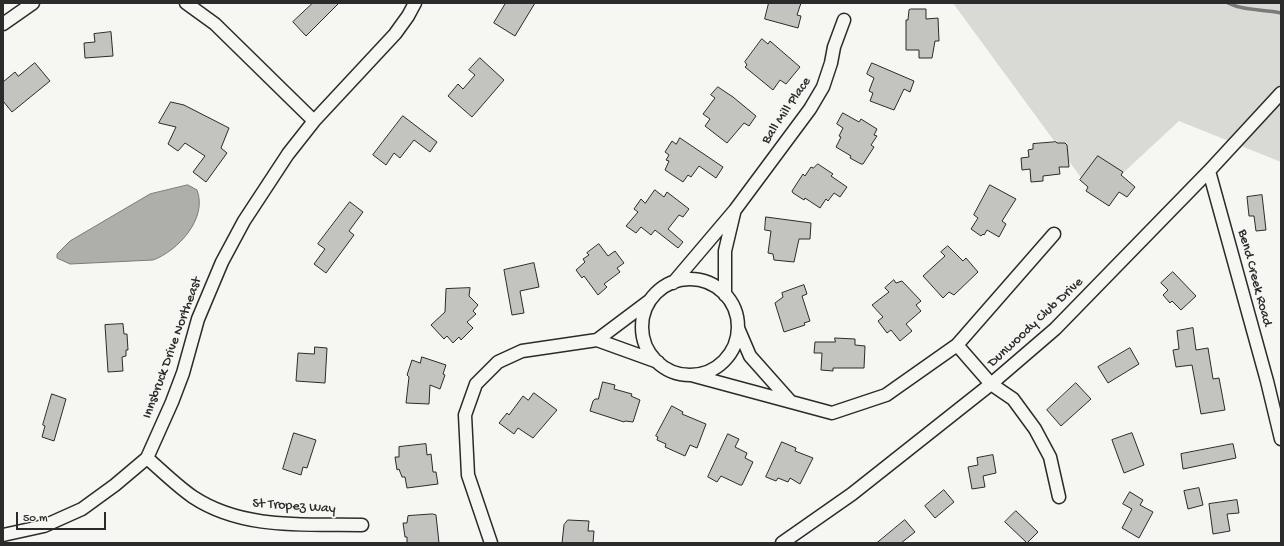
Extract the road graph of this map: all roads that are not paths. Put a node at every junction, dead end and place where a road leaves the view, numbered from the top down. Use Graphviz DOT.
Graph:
graph roads {
  1 [pos="33,3"];
  2 [pos="186,3"];
  3 [pos="414,3"];
  4 [pos="844,20"];
  5 [pos="3,24"];
  6 [pos="1281,93"];
  7 [pos="314,121"];
  8 [pos="1209,171"];
  9 [pos="735,210"];
  10 [pos="1054,234"];
  11 [pos="673,282"];
  12 [pos="725,294"];
  13 [pos="649,301"];
  14 [pos="738,328"];
  15 [pos="597,340"];
  16 [pos="957,345"];
  17 [pos="658,362"];
  18 [pos="691,375"];
  19 [pos="991,384"];
  20 [pos="790,401"];
  21 [pos="1281,439"];
  22 [pos="147,458"];
  23 [pos="1059,497"];
  24 [pos="362,525"];
  25 [pos="3,535"];
  26 [pos="491,543"];
  27 [pos="782,543"];
  1 -- 5 [label="street"];
  2 -- 7 [label="street"];
  3 -- 7 [label="street, Innsbruck Drive Northeast"];
  4 -- 9 [label="street, Ball Mill Place"];
  6 -- 8 [label="street, Dunwoody Club Drive"];
  7 -- 22 [label="street, Innsbruck Drive Northeast"];
  8 -- 19 [label="street, Dunwoody Club Drive"];
  8 -- 21 [label="street, Bend Creek Road"];
  9 -- 11 [label="street, Ball Mill Place"];
  9 -- 12 [label="street, Ball Mill Place"];
  10 -- 16 [label="street"];
  11 -- 12 [label="street"];
  11 -- 13 [label="street"];
  12 -- 14 [label="street"];
  13 -- 15 [label="street"];
  13 -- 17 [label="street"];
  14 -- 18 [label="street"];
  14 -- 20 [label="street"];
  15 -- 17 [label="street"];
  15 -- 26 [label="street"];
  16 -- 19 [label="street"];
  16 -- 20 [label="street"];
  17 -- 18 [label="street"];
  18 -- 20 [label="street"];
  19 -- 23 [label="street"];
  19 -- 27 [label="street, Dunwoody Club Drive"];
  22 -- 24 [label="street, St Tropez Way"];
  22 -- 25 [label="street, Innsbruck Drive Northeast"];
}
